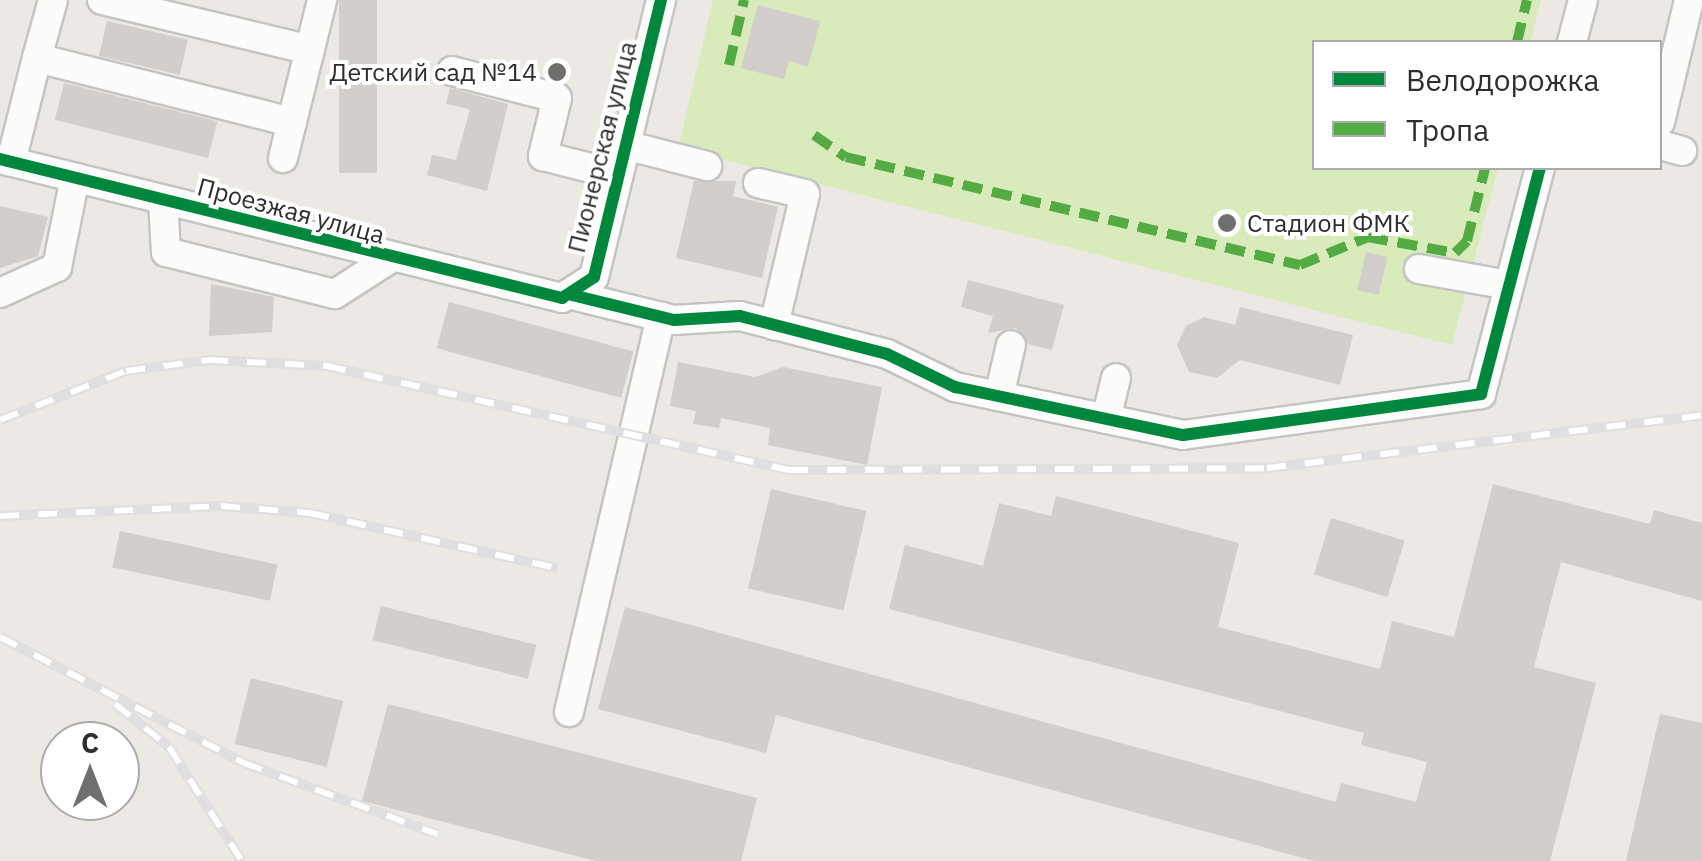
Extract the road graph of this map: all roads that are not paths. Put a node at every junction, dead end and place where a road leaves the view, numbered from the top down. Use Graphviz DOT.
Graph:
graph roads {
  1 [pos="53,0"];
  2 [pos="102,0"];
  3 [pos="322,0"];
  4 [pos="661,0"];
  5 [pos="1584,0"];
  6 [pos="1689,0"];
  7 [pos="1573,40"];
  8 [pos="310,50"];
  9 [pos="37,58"];
  10 [pos="452,71"];
  11 [pos="1662,114"];
  12 [pos="292,122"];
  13 [pos="625,145"];
  14 [pos="284,158"];
  15 [pos="5,160"];
  16 [pos="707,166"];
  17 [pos="1539,170"];
  18 [pos="618,174"];
  19 [pos="75,178"];
  20 [pos="758,182"];
  21 [pos="162,201"];
  22 [pos="388,260"];
  23 [pos="1419,269"];
  24 [pos="1509,285"];
  25 [pos="0,293"];
  26 [pos="572,295"];
  27 [pos="661,317"];
  28 [pos="774,325"];
  29 [pos="1011,345"];
  30 [pos="1116,378"];
  31 [pos="999,396"];
  32 [pos="1106,419"];
  33 [pos="569,712"];
  1 -- 9 [label="street"];
  2 -- 8 [label="street"];
  3 -- 8 [label="street"];
  4 -- 13 [label="street, Пионерская улица"];
  5 -- 7 [label="street"];
  6 -- 11 [label="street"];
  8 -- 12 [label="street"];
  9 -- 12 [label="street"];
  9 -- 15 [label="street"];
  10 -- 18 [label="street"];
  12 -- 14 [label="street"];
  13 -- 16 [label="street"];
  13 -- 18 [label="street, Пионерская улица"];
  15 -- 19 [label="street, Проезжая улица"];
  17 -- 24 [label="street"];
  18 -- 26 [label="street, Пионерская улица"];
  19 -- 21 [label="street, Проезжая улица"];
  19 -- 25 [label="street"];
  20 -- 28 [label="street"];
  21 -- 22 [label="street, Проезжая улица"];
  21 -- 22 [label="street"];
  22 -- 26 [label="street, Проезжая улица"];
  23 -- 24 [label="street"];
  24 -- 32 [label="street, Проезжая улица"];
  26 -- 27 [label="street, Проезжая улица"];
  27 -- 28 [label="street, Проезжая улица"];
  27 -- 33 [label="street"];
  28 -- 31 [label="street, Проезжая улица"];
  29 -- 31 [label="street"];
  30 -- 32 [label="street"];
  31 -- 32 [label="street, Проезжая улица"];
}
